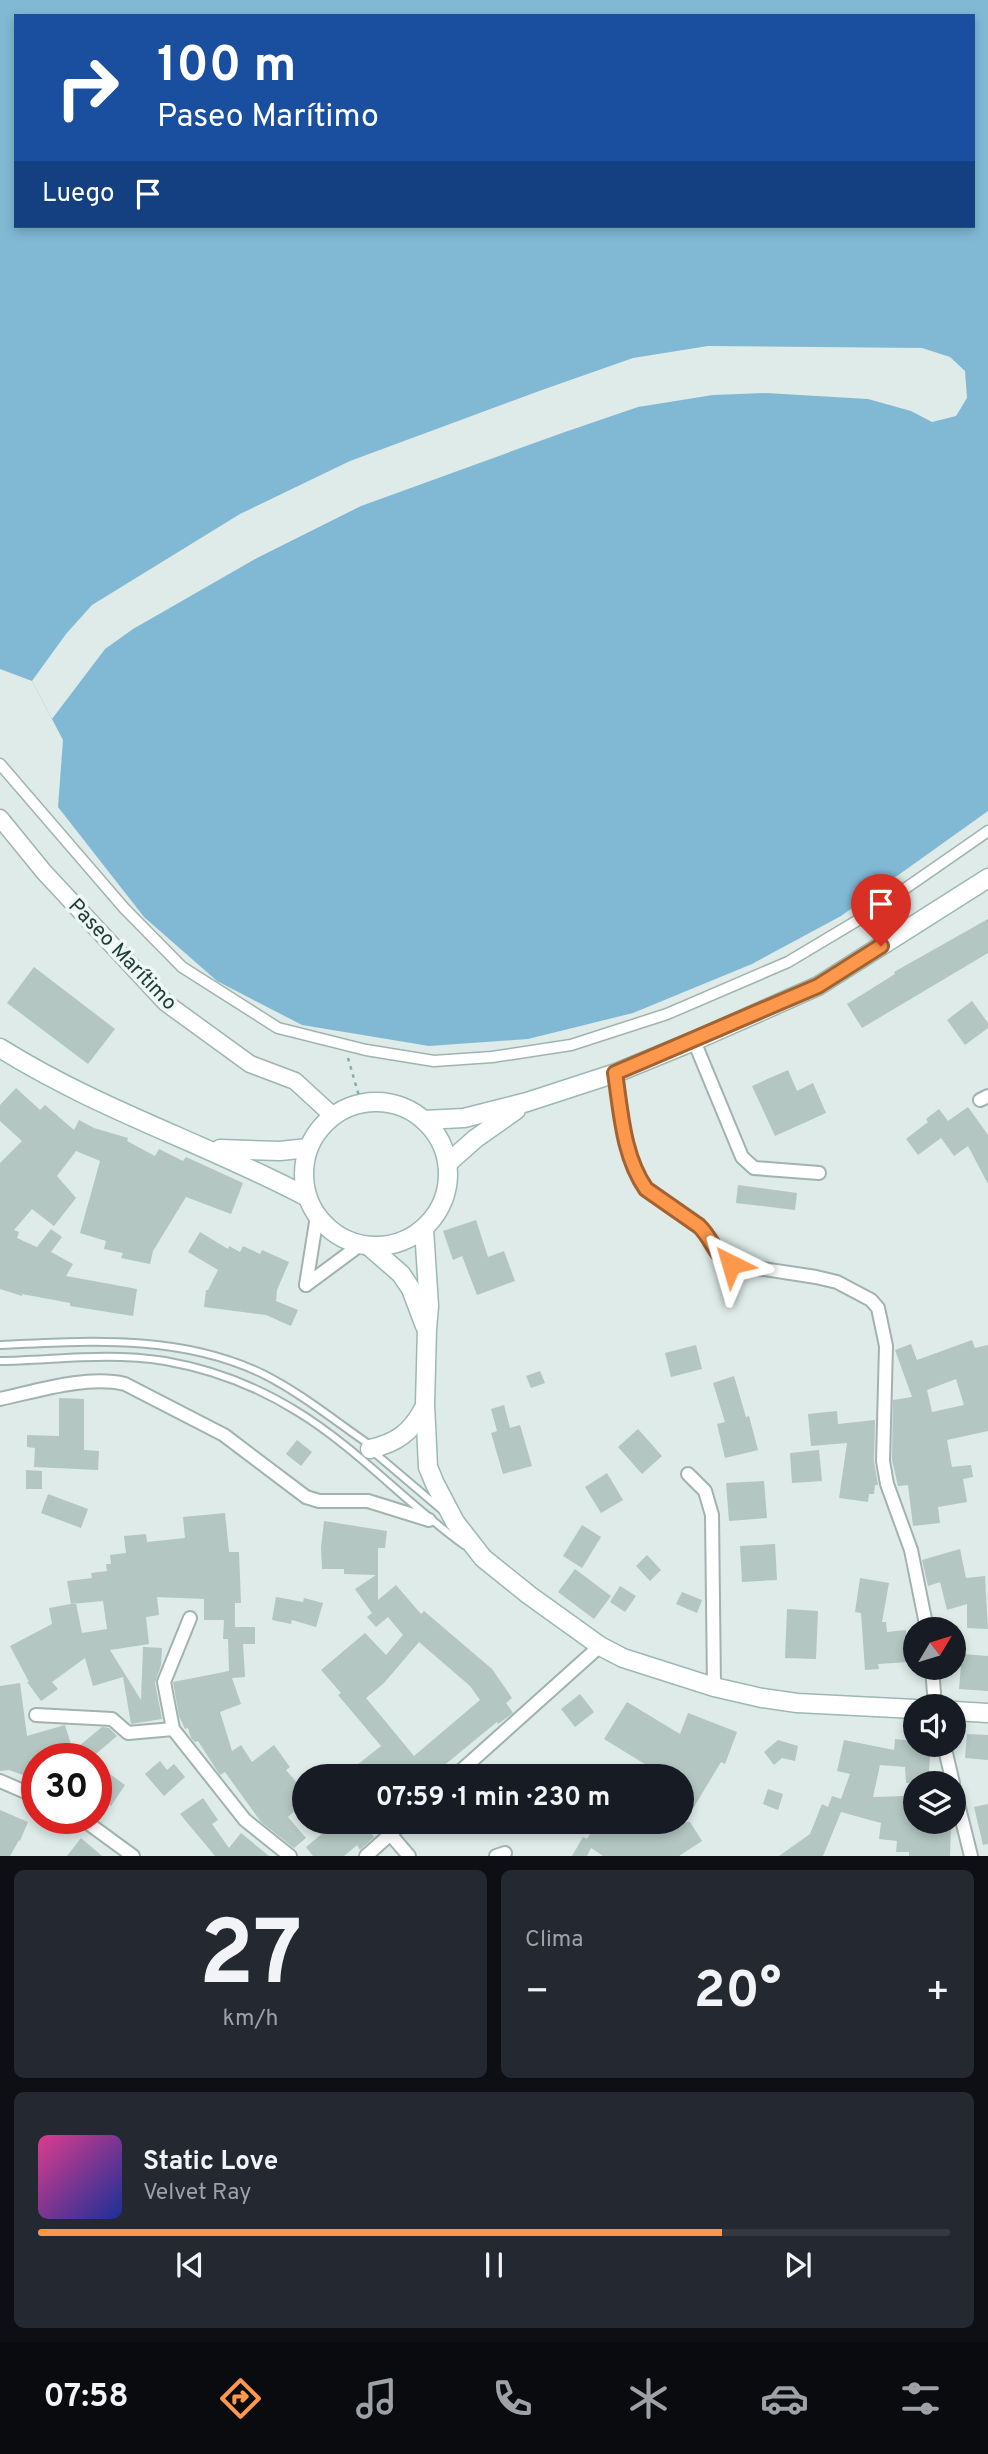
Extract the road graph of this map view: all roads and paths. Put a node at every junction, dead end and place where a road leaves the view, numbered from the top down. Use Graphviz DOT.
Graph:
graph roads {
  1 [pos="0,764"];
  2 [pos="0,818"];
  3 [pos="988,831"];
  4 [pos="988,878"];
  5 [pos="694,1041"];
  6 [pos="344,1045"];
  7 [pos="0,1048"];
  8 [pos="615,1073"];
  9 [pos="527,1102"];
  10 [pos="361,1103"];
  11 [pos="332,1115"];
  12 [pos="424,1120"];
  13 [pos="206,1148"];
  14 [pos="308,1148"];
  15 [pos="448,1163"];
  16 [pos="818,1173"];
  17 [pos="307,1198"];
  18 [pos="317,1216"];
  19 [pos="424,1229"];
  20 [pos="365,1246"];
  21 [pos="426,1329"];
  22 [pos="0,1345"];
  23 [pos="0,1361"];
  24 [pos="0,1399"];
  25 [pos="425,1404"];
  26 [pos="370,1449"];
  27 [pos="688,1474"];
  28 [pos="429,1520"];
  29 [pos="455,1522"];
  30 [pos="483,1558"];
  31 [pos="925,1617"];
  32 [pos="190,1618"];
  33 [pos="600,1646"];
  34 [pos="714,1687"];
  35 [pos="903,1708"];
  36 [pos="966,1712"];
  37 [pos="988,1713"];
  38 [pos="36,1715"];
  39 [pos="173,1729"];
  40 [pos="468,1764"];
  41 [pos="0,1781"];
  42 [pos="21,1790"];
  43 [pos="102,1834"];
  44 [pos="390,1834"];
  45 [pos="965,1834"];
  46 [pos="133,1856"];
  47 [pos="290,1856"];
  48 [pos="366,1856"];
  49 [pos="409,1856"];
  50 [pos="971,1856"];
  1 -- 6 [label="street"];
  2 -- 11 [label="street, Paseo Marítimo"];
  3 -- 6 [label="street"];
  4 -- 5 [label="main road"];
  5 -- 8 [label="main road"];
  5 -- 16 [label="street"];
  6 -- 10 [label="path"];
  7 -- 13 [label="main road"];
  8 -- 9 [label="main road"];
  8 -- 31 [label="street"];
  9 -- 12 [label="main road"];
  9 -- 15 [label="main road"];
  10 -- 11 [label="main road"];
  10 -- 12 [label="main road"];
  11 -- 14 [label="main road"];
  12 -- 15 [label="main road"];
  13 -- 14 [label="main road"];
  13 -- 17 [label="main road"];
  14 -- 17 [label="main road"];
  15 -- 19 [label="main road"];
  17 -- 18 [label="main road"];
  18 -- 20 [label="main road"];
  18 -- 20 [label="street"];
  19 -- 20 [label="main road"];
  19 -- 21 [label="main road"];
  20 -- 21 [label="main road"];
  21 -- 25 [label="main road"];
  22 -- 26 [label="lane"];
  23 -- 28 [label="lane"];
  24 -- 28 [label="street"];
  25 -- 26 [label="main road"];
  25 -- 29 [label="main road"];
  26 -- 29 [label="lane"];
  27 -- 34 [label="street"];
  28 -- 30 [label="lane"];
  29 -- 30 [label="main road"];
  30 -- 33 [label="main road"];
  32 -- 39 [label="street"];
  33 -- 34 [label="main road"];
  33 -- 40 [label="street"];
  34 -- 35 [label="main road"];
  36 -- 37 [label="main road"];
  38 -- 39 [label="street"];
  39 -- 47 [label="street"];
  41 -- 42 [label="street"];
  43 -- 46 [label="street"];
  44 -- 48 [label="street"];
  44 -- 49 [label="street"];
  45 -- 50 [label="street"];
}
